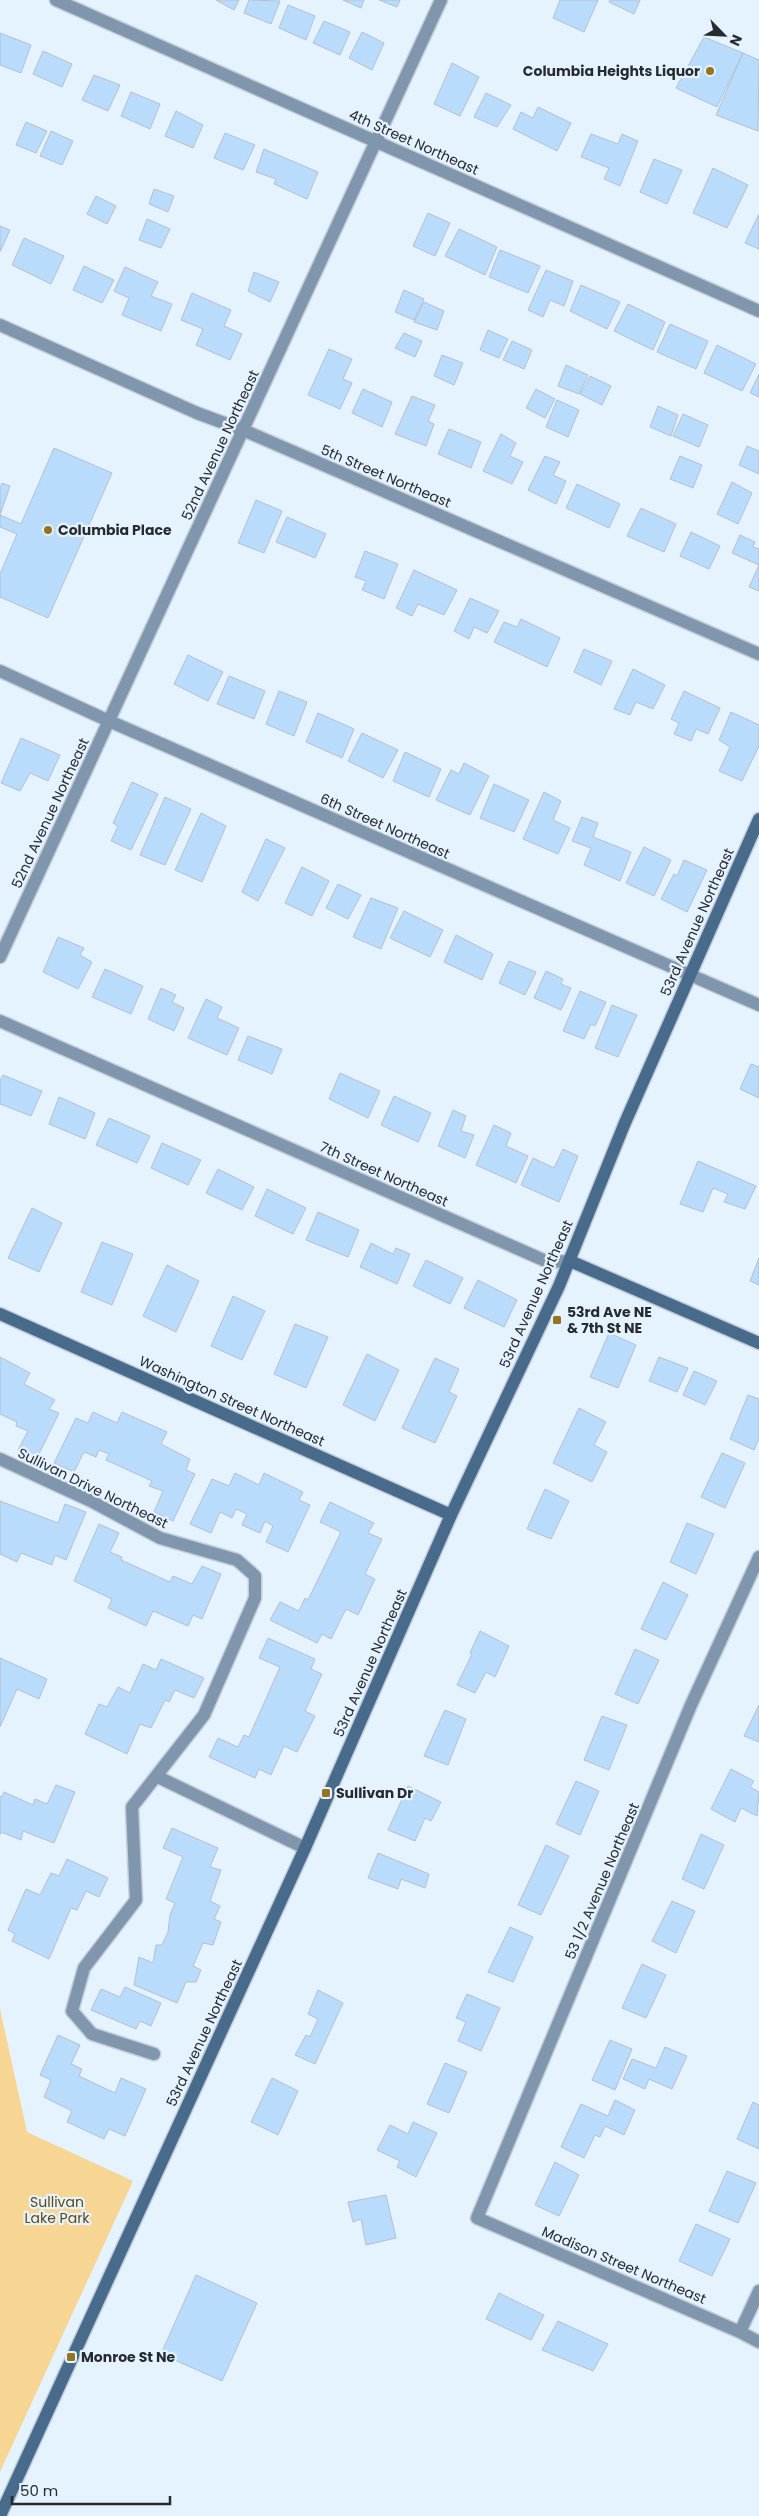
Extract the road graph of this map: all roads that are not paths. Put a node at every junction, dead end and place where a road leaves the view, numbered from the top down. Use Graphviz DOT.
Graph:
graph roads {
  1 [pos="56,0"];
  2 [pos="441,0"];
  3 [pos="376,142"];
  4 [pos="759,312"];
  5 [pos="0,325"];
  6 [pos="243,430"];
  7 [pos="759,654"];
  8 [pos="0,671"];
  9 [pos="109,721"];
  10 [pos="759,820"];
  11 [pos="0,957"];
  12 [pos="690,976"];
  13 [pos="759,1005"];
  14 [pos="0,1021"];
  15 [pos="570,1261"];
  16 [pos="0,1314"];
  17 [pos="759,1343"];
  18 [pos="0,1459"];
  19 [pos="452,1515"];
  20 [pos="759,1557"];
  21 [pos="158,1777"];
  22 [pos="305,1848"];
  23 [pos="154,2054"];
  24 [pos="477,2218"];
  25 [pos="759,2291"];
  26 [pos="740,2332"];
  27 [pos="759,2342"];
  28 [pos="0,2516"];
  1 -- 3 [label="street, 4th Street Northeast"];
  2 -- 3 [label="street, 52nd Avenue Northeast"];
  3 -- 4 [label="street, 4th Street Northeast"];
  3 -- 6 [label="street, 52nd Avenue Northeast"];
  5 -- 6 [label="street, 5th Street Northeast"];
  6 -- 7 [label="street, 5th Street Northeast"];
  6 -- 9 [label="street, 52nd Avenue Northeast"];
  8 -- 9 [label="street, 6th Street Northeast"];
  9 -- 11 [label="street, 52nd Avenue Northeast"];
  9 -- 12 [label="street, 6th Street Northeast"];
  10 -- 12 [label="street, 53rd Avenue Northeast"];
  12 -- 13 [label="street, 6th Street Northeast"];
  12 -- 15 [label="street, 53rd Avenue Northeast"];
  14 -- 15 [label="street, 7th Street Northeast"];
  15 -- 17 [label="street, 7th Street Northeast"];
  15 -- 19 [label="street, 53rd Avenue Northeast"];
  16 -- 19 [label="street, Washington Street Northeast"];
  18 -- 21 [label="street, Sullivan Drive Northeast"];
  19 -- 22 [label="street, 53rd Avenue Northeast"];
  20 -- 24 [label="street, 53 1/2 Avenue Northeast"];
  21 -- 22 [label="street"];
  21 -- 23 [label="street, Sullivan Drive Northeast"];
  22 -- 28 [label="street, 53rd Avenue Northeast"];
  24 -- 26 [label="street, Madison Street Northeast"];
  25 -- 26 [label="street"];
  26 -- 27 [label="street, Madison Street Northeast"];
}
